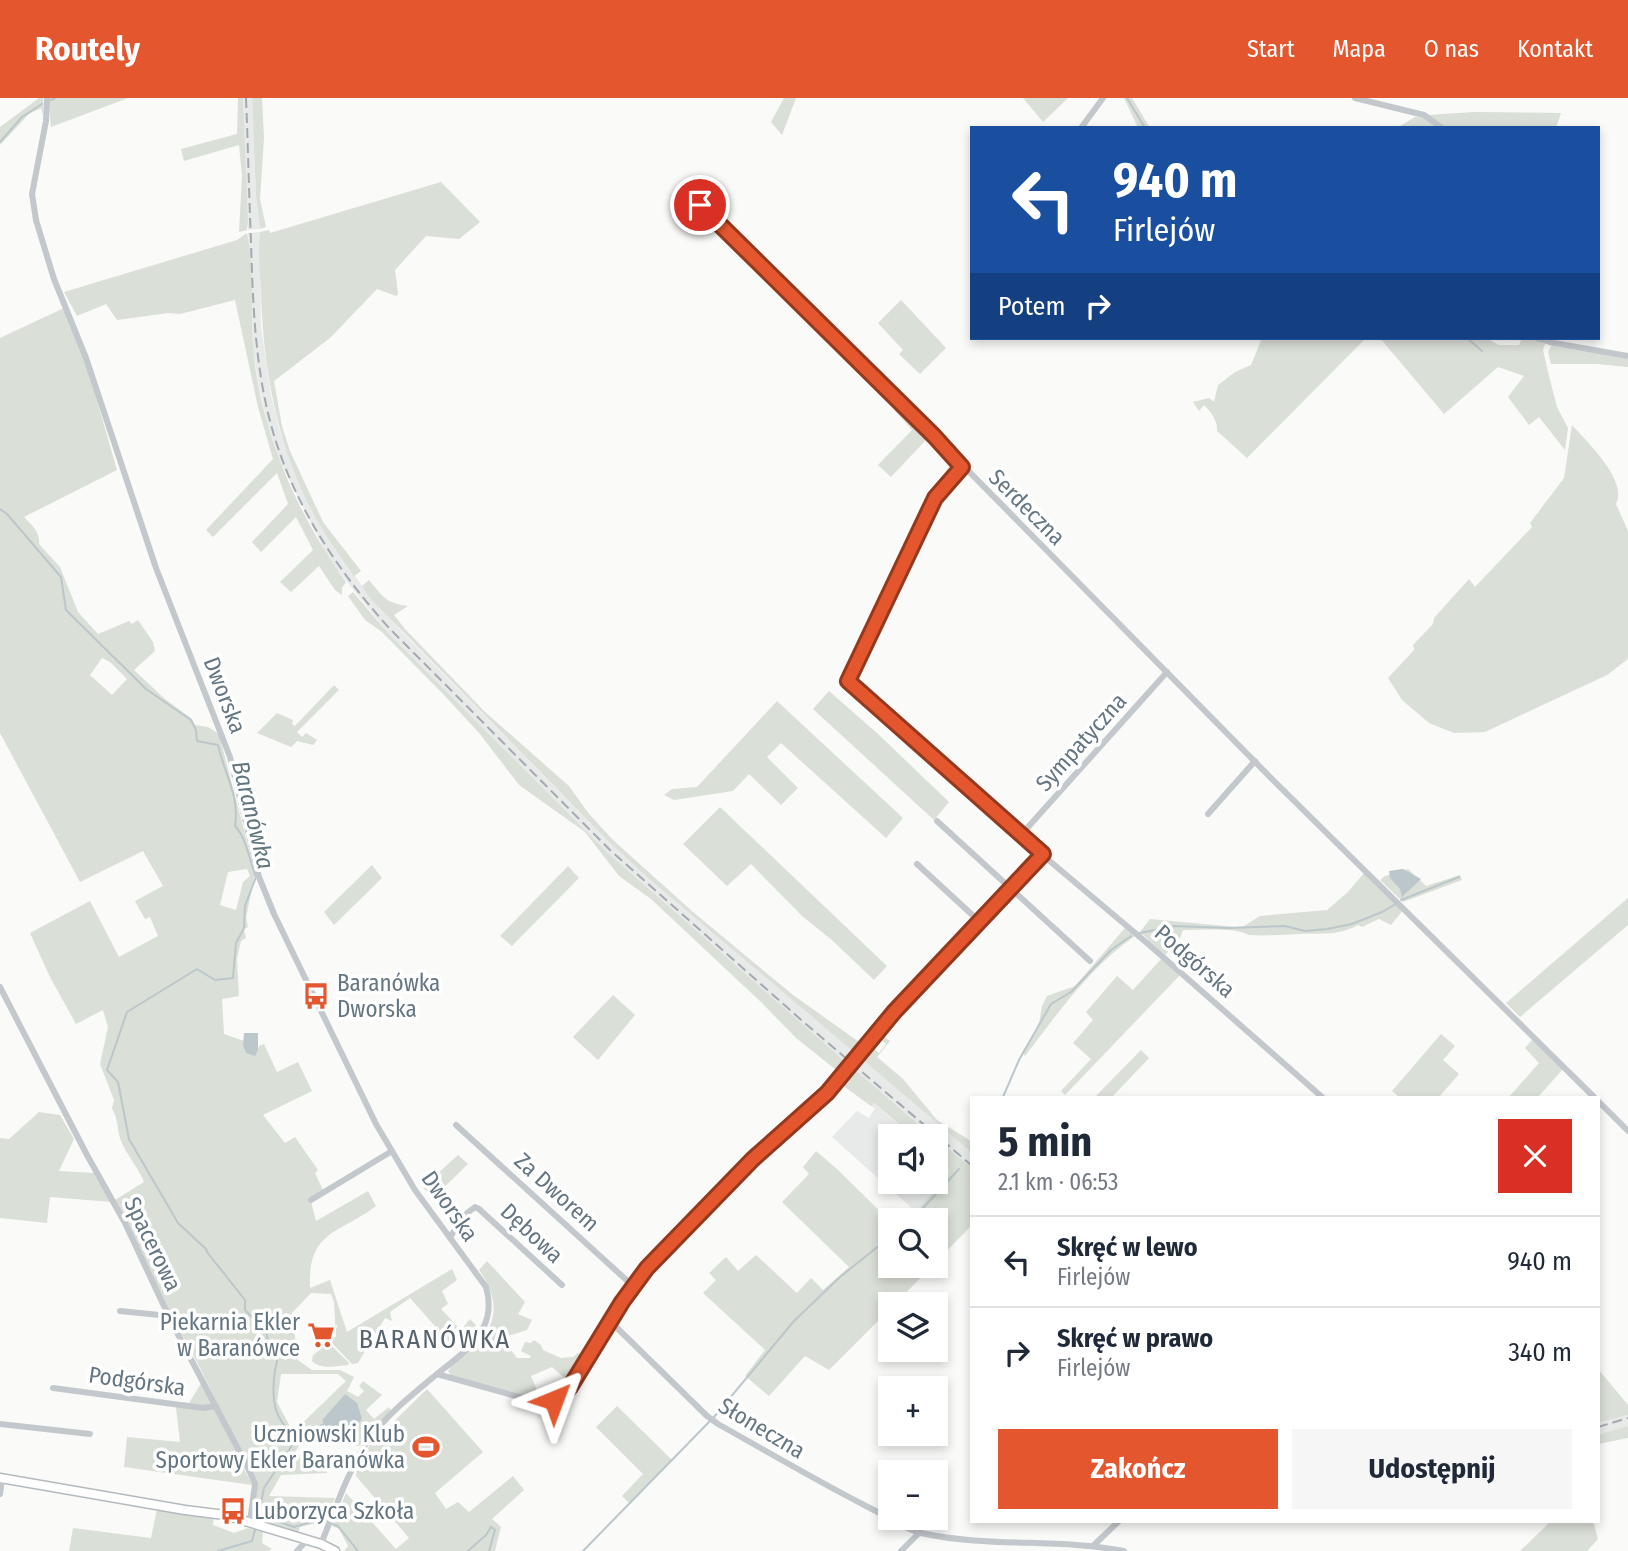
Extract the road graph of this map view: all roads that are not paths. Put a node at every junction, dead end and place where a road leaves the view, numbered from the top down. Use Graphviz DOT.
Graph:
graph roads {
  1 [pos="47,98"];
  2 [pos="1103,98"];
  3 [pos="1355,98"];
  4 [pos="1082,126"];
  5 [pos="1439,126"];
  6 [pos="684,189"];
  7 [pos="1544,340"];
  8 [pos="1628,356"];
  9 [pos="962,467"];
  10 [pos="1167,672"];
  11 [pos="1255,761"];
  12 [pos="1208,814"];
  13 [pos="937,821"];
  14 [pos="1020,836"];
  15 [pos="1043,854"];
  16 [pos="917,864"];
  17 [pos="1010,890"];
  18 [pos="980,922"];
  19 [pos="1090,961"];
  20 [pos="0,986"];
  21 [pos="1321,1096"];
  22 [pos="1593,1096"];
  23 [pos="1600,1103"];
  24 [pos="456,1125"];
  25 [pos="1628,1131"];
  26 [pos="392,1151"];
  27 [pos="311,1200"];
  28 [pos="450,1237"];
  29 [pos="562,1285"];
  30 [pos="633,1286"];
  31 [pos="120,1311"];
  32 [pos="169,1316"];
  33 [pos="610,1321"];
  34 [pos="438,1374"];
  35 [pos="53,1388"];
  36 [pos="216,1406"];
  37 [pos="0,1424"];
  38 [pos="90,1434"];
  39 [pos="1,1478"];
  40 [pos="0,1494"];
  41 [pos="250,1522"];
  42 [pos="1117,1523"];
  43 [pos="919,1532"];
  44 [pos="308,1539"];
  45 [pos="321,1544"];
  46 [pos="1094,1545"];
  47 [pos="297,1551"];
  48 [pos="335,1551"];
  49 [pos="901,1551"];
  50 [pos="1124,1551"];
  1 -- 26 [label="street, Dworska"];
  2 -- 4 [label="street"];
  3 -- 5 [label="street"];
  6 -- 9 [label="street, Serdeczna"];
  7 -- 8 [label="street"];
  9 -- 10 [label="street, Serdeczna"];
  9 -- 14 [label="street, Podgórska"];
  10 -- 11 [label="street, Serdeczna"];
  10 -- 14 [label="street, Sympatyczna"];
  11 -- 12 [label="street"];
  11 -- 22 [label="street, Serdeczna"];
  13 -- 17 [label="street"];
  14 -- 15 [label="street, Podgórska"];
  15 -- 17 [label="street"];
  15 -- 21 [label="street, Podgórska"];
  16 -- 18 [label="street"];
  17 -- 18 [label="street"];
  17 -- 19 [label="street"];
  18 -- 30 [label="street, bridge"];
  20 -- 32 [label="street, Spacerowa"];
  23 -- 25 [label="street, Serdeczna"];
  24 -- 30 [label="street, Za Dworem"];
  26 -- 27 [label="street"];
  26 -- 28 [label="street, Dworska"];
  28 -- 29 [label="street, Dębowa"];
  28 -- 34 [label="street, Dworska"];
  30 -- 33 [label="street"];
  31 -- 32 [label="street"];
  32 -- 36 [label="street, Spacerowa"];
  33 -- 34 [label="street"];
  33 -- 43 [label="street, Słoneczna"];
  34 -- 45 [label="street, Dworska"];
  35 -- 36 [label="street, Podgórska"];
  36 -- 41 [label="street, Spacerowa"];
  37 -- 38 [label="street"];
  39 -- 40 [label="street"];
  39 -- 41 [label="street"];
  41 -- 44 [label="street"];
  42 -- 46 [label="street"];
  43 -- 46 [label="street, Słoneczna"];
  43 -- 49 [label="street"];
  44 -- 45 [label="street"];
  44 -- 47 [label="street"];
  45 -- 48 [label="street"];
  46 -- 50 [label="street, Słoneczna"];
}
